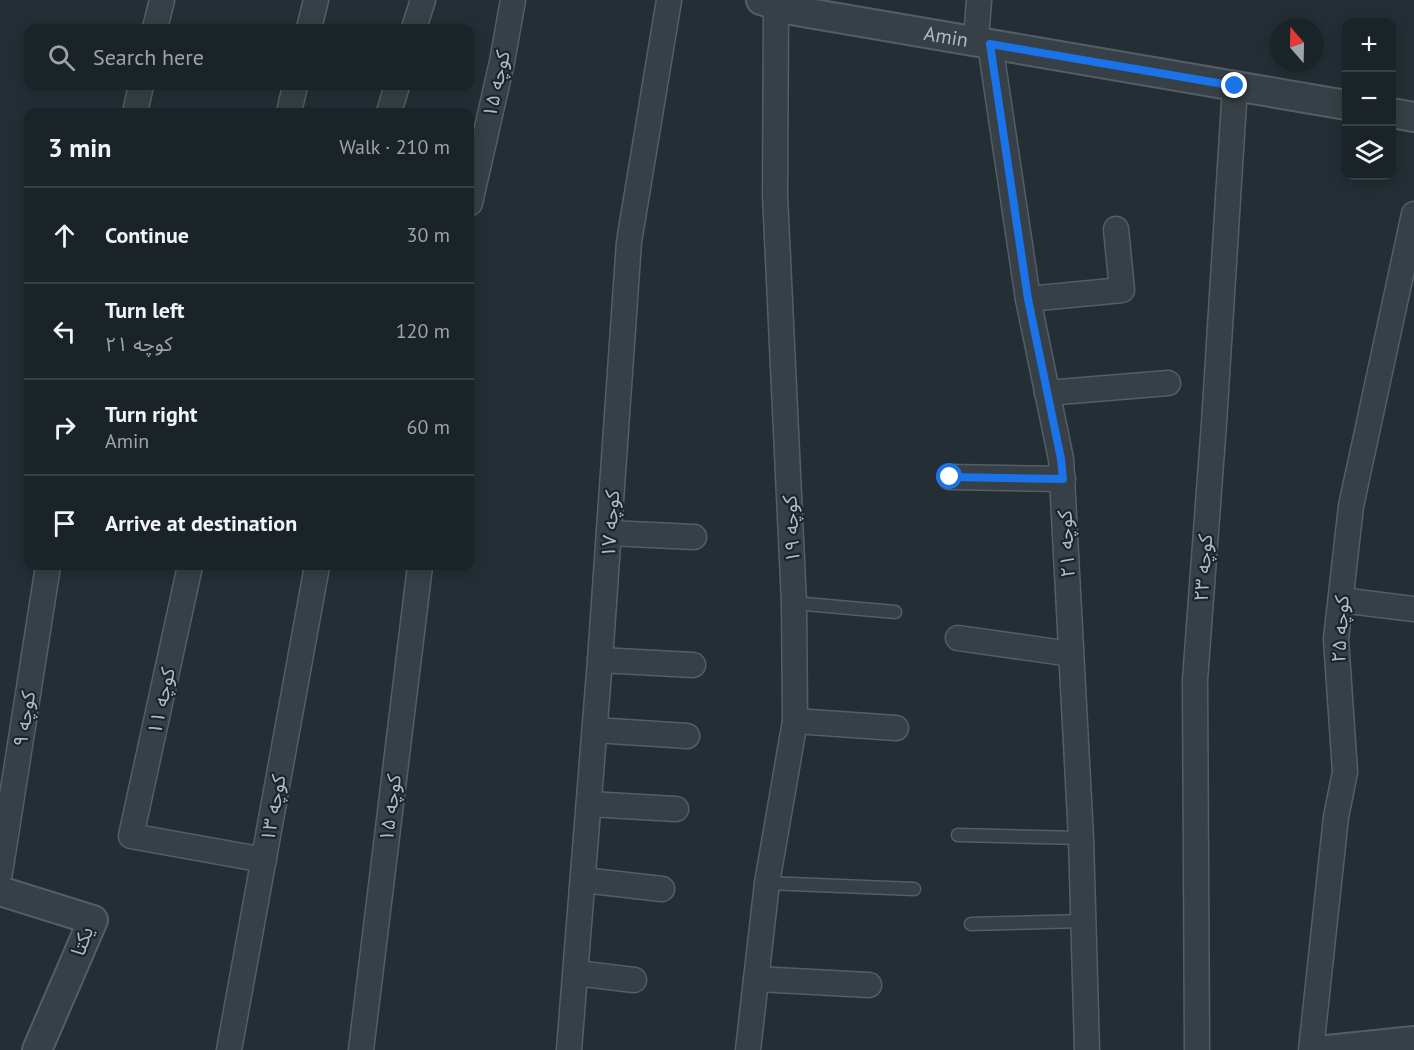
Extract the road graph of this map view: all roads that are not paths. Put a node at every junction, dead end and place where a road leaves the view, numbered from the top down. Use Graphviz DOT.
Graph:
graph roads {
  1 [pos="162,0"];
  2 [pos="316,0"];
  3 [pos="423,0"];
  4 [pos="513,0"];
  5 [pos="669,0"];
  6 [pos="979,0"];
  7 [pos="780,4"];
  8 [pos="156,24"];
  9 [pos="310,24"];
  10 [pos="415,24"];
  11 [pos="983,42"];
  12 [pos="1235,86"];
  13 [pos="140,90"];
  14 [pos="295,90"];
  15 [pos="396,90"];
  16 [pos="1342,104"];
  17 [pos="136,108"];
  18 [pos="290,108"];
  19 [pos="390,108"];
  20 [pos="1396,114"];
  21 [pos="1414,117"];
  22 [pos="474,185"];
  23 [pos="1414,214"];
  24 [pos="1116,229"];
  25 [pos="1028,299"];
  26 [pos="1168,383"];
  27 [pos="1047,393"];
  28 [pos="950,477"];
  29 [pos="1063,479"];
  30 [pos="609,533"];
  31 [pos="694,537"];
  32 [pos="47,570"];
  33 [pos="189,570"];
  34 [pos="316,570"];
  35 [pos="420,570"];
  36 [pos="1341,600"];
  37 [pos="794,603"];
  38 [pos="1414,609"];
  39 [pos="895,612"];
  40 [pos="958,638"];
  41 [pos="1071,654"];
  42 [pos="600,660"];
  43 [pos="693,665"];
  44 [pos="795,721"];
  45 [pos="896,728"];
  46 [pos="595,730"];
  47 [pos="687,736"];
  48 [pos="589,804"];
  49 [pos="676,809"];
  50 [pos="958,836"];
  51 [pos="1081,838"];
  52 [pos="264,860"];
  53 [pos="0,873"];
  54 [pos="583,880"];
  55 [pos="767,883"];
  56 [pos="914,889"];
  57 [pos="662,890"];
  58 [pos="0,891"];
  59 [pos="1083,921"];
  60 [pos="971,924"];
  61 [pos="576,973"];
  62 [pos="756,979"];
  63 [pos="634,980"];
  64 [pos="869,985"];
  65 [pos="1414,1041"];
  66 [pos="37,1050"];
  67 [pos="229,1050"];
  68 [pos="361,1050"];
  69 [pos="570,1050"];
  70 [pos="748,1050"];
  71 [pos="1087,1050"];
  72 [pos="1197,1050"];
  73 [pos="1311,1050"];
  74 [pos="1327,1050"];
  1 -- 8 [label="street"];
  2 -- 9 [label="street"];
  3 -- 10 [label="street"];
  4 -- 22 [label="street, کوچه ۱۵"];
  5 -- 30 [label="street, کوچه ۱۷"];
  6 -- 11 [label="street, کوچه ۲۱"];
  7 -- 11 [label="street, Amin"];
  7 -- 37 [label="street, کوچه ۱۹"];
  11 -- 12 [label="street, Amin"];
  11 -- 25 [label="street, کوچه ۲۱"];
  12 -- 16 [label="street, Amin"];
  12 -- 72 [label="street, کوچه ۲۳"];
  13 -- 17 [label="street"];
  14 -- 18 [label="street"];
  15 -- 19 [label="street"];
  20 -- 21 [label="street"];
  23 -- 36 [label="street, کوچه ۲۵"];
  24 -- 25 [label="street"];
  25 -- 27 [label="street, کوچه ۲۱"];
  26 -- 27 [label="street"];
  27 -- 29 [label="street, کوچه ۲۱"];
  28 -- 29 [label="street"];
  29 -- 41 [label="street, کوچه ۲۱"];
  30 -- 31 [label="street"];
  30 -- 42 [label="street, کوچه ۱۷"];
  32 -- 53 [label="street, کوچه ۹"];
  33 -- 52 [label="street, کوچه ۱۱"];
  34 -- 52 [label="street, کوچه ۱۳"];
  35 -- 68 [label="street, کوچه ۱۵"];
  36 -- 38 [label="street"];
  36 -- 73 [label="street, کوچه ۲۵"];
  37 -- 39 [label="lane"];
  37 -- 44 [label="street, کوچه ۱۹"];
  40 -- 41 [label="street"];
  41 -- 51 [label="street, کوچه ۲۱"];
  42 -- 43 [label="street"];
  42 -- 46 [label="street, کوچه ۱۷"];
  44 -- 45 [label="street"];
  44 -- 55 [label="street, کوچه ۱۹"];
  46 -- 47 [label="street"];
  46 -- 48 [label="street, کوچه ۱۷"];
  48 -- 49 [label="street"];
  48 -- 54 [label="street, کوچه ۱۷"];
  50 -- 51 [label="lane"];
  51 -- 59 [label="street, کوچه ۲۱"];
  52 -- 67 [label="street, کوچه ۱۳"];
  54 -- 57 [label="street"];
  54 -- 61 [label="street, کوچه ۱۷"];
  55 -- 56 [label="lane"];
  55 -- 62 [label="street, کوچه ۱۹"];
  58 -- 66 [label="street, یکتا"];
  59 -- 60 [label="lane"];
  59 -- 71 [label="street, کوچه ۲۱"];
  61 -- 63 [label="street"];
  61 -- 69 [label="street, کوچه ۱۷"];
  62 -- 64 [label="street"];
  62 -- 70 [label="street, کوچه ۱۹"];
  65 -- 74 [label="street"];
}
